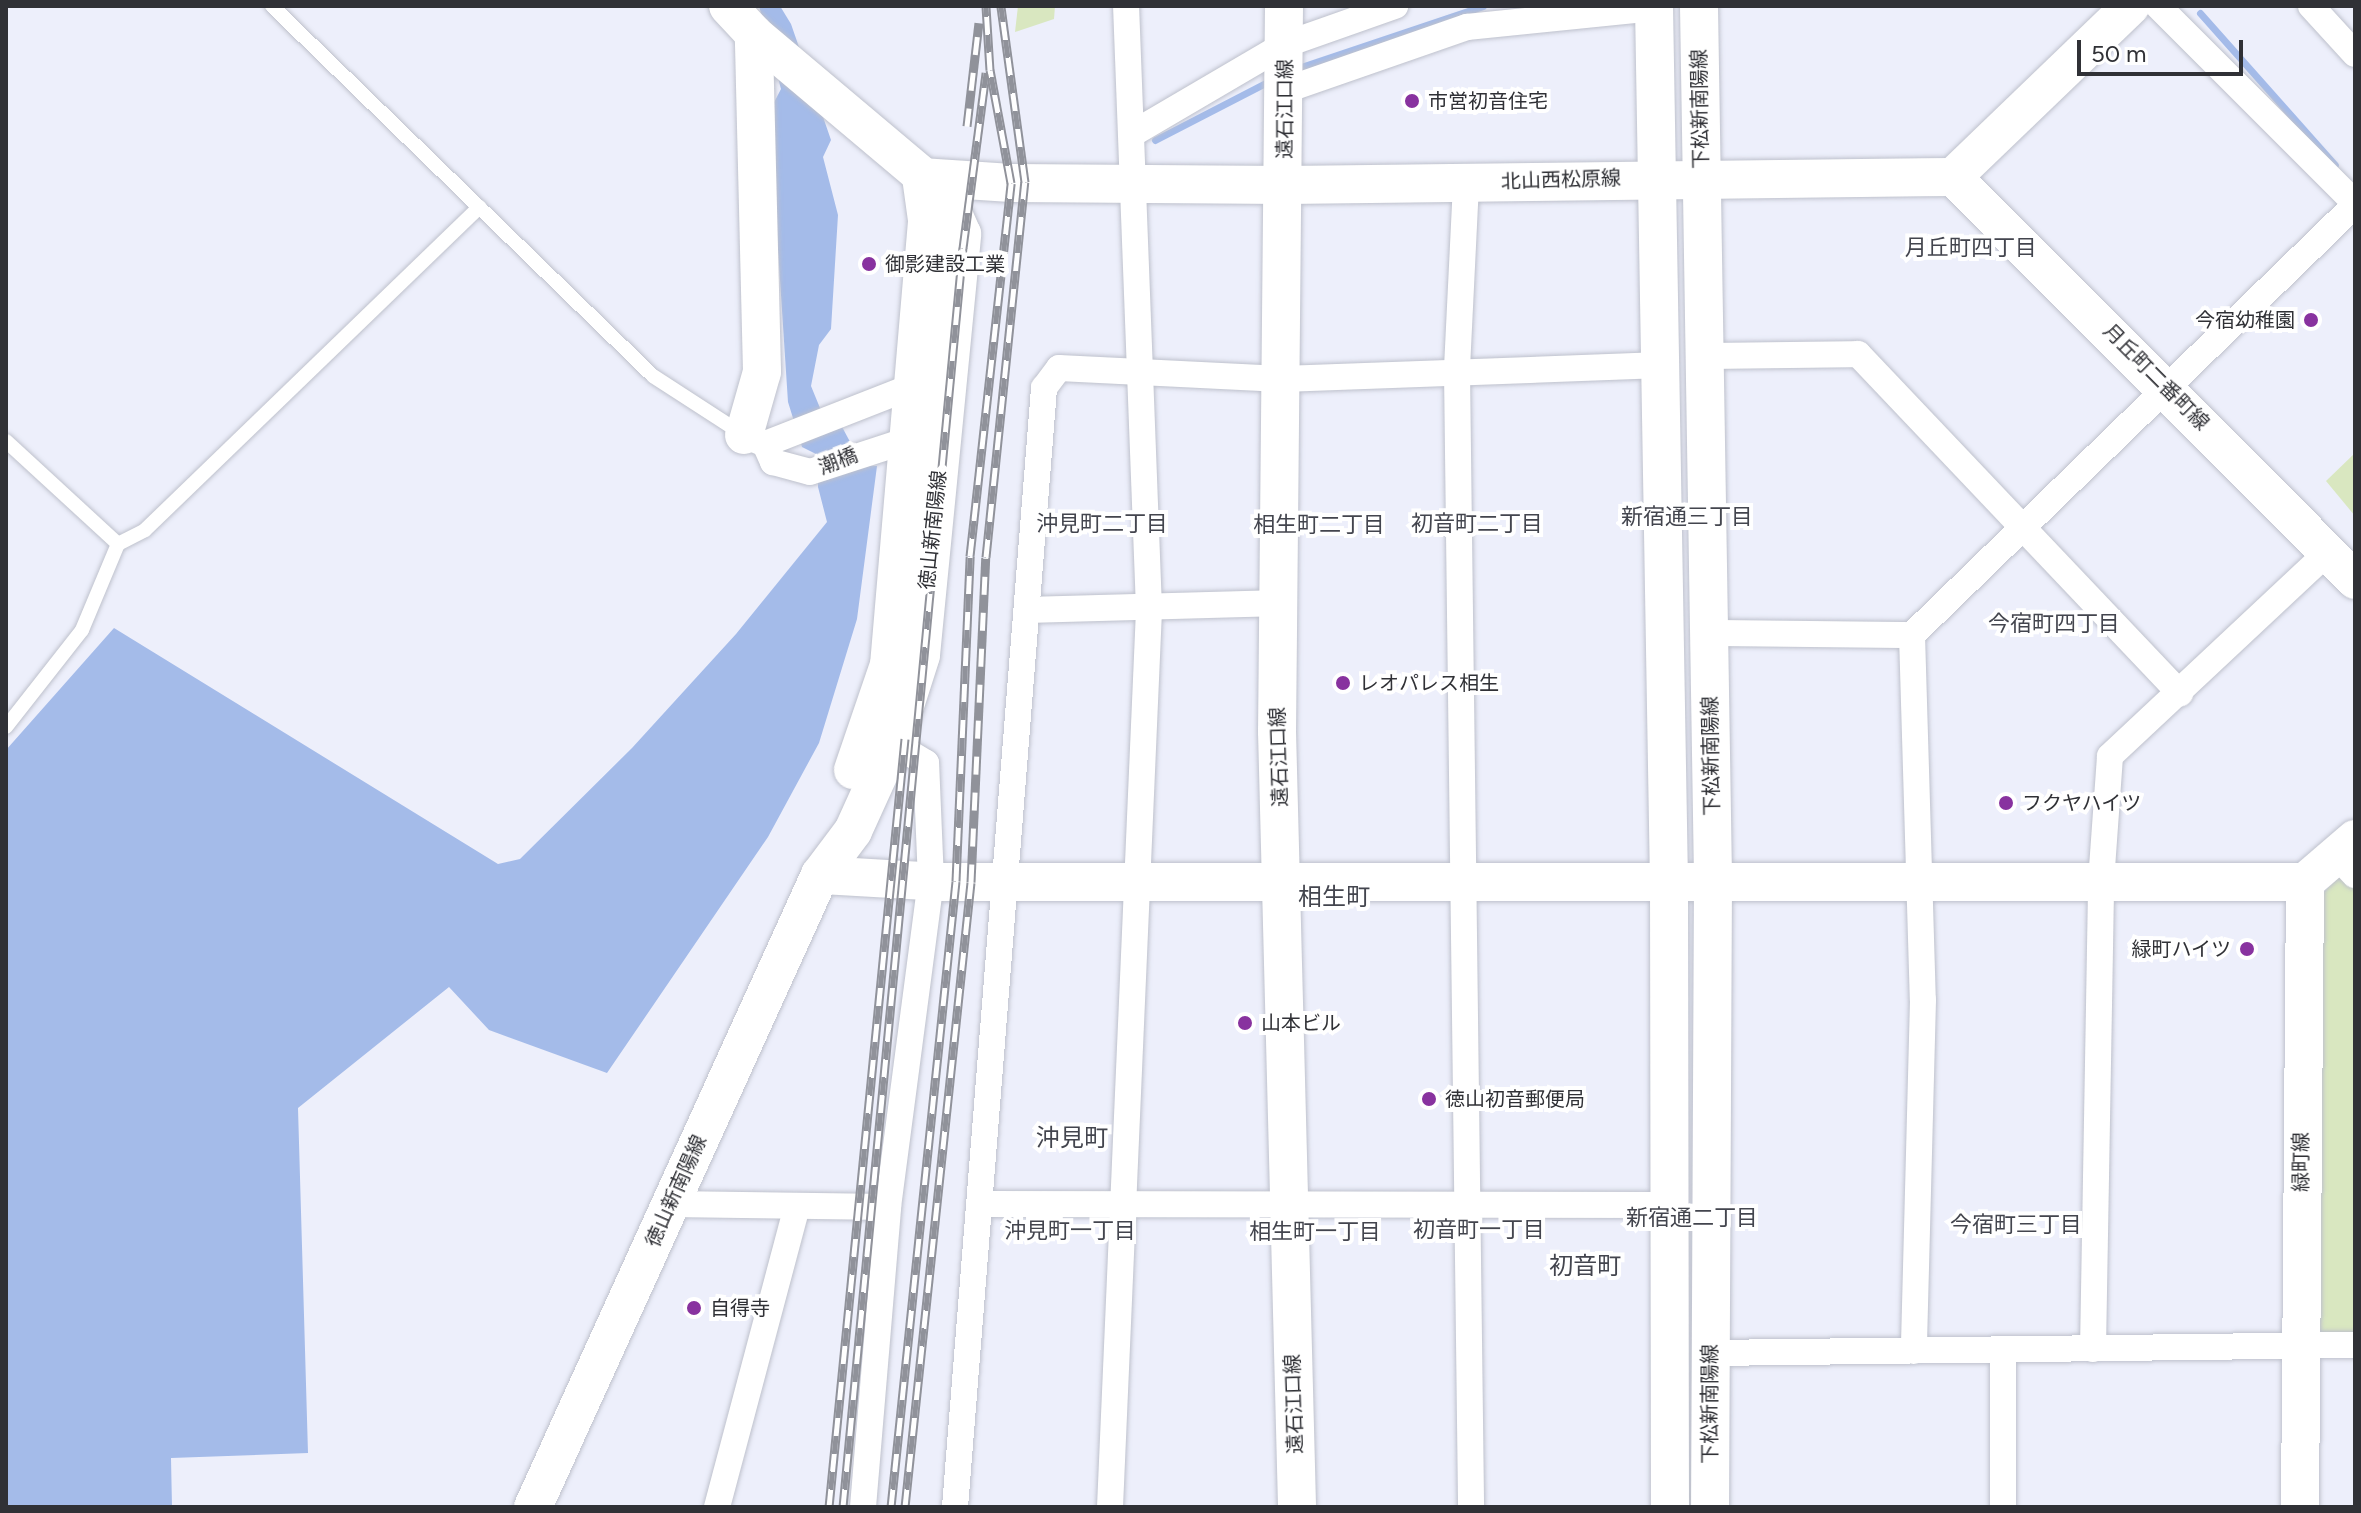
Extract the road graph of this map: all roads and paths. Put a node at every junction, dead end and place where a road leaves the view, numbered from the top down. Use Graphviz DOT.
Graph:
graph roads {
  1 [pos="272,6"];
  2 [pos="728,6"];
  3 [pos="1126,6"];
  4 [pos="1284,6"];
  5 [pos="1395,6"];
  6 [pos="1699,6"];
  7 [pos="2131,6"];
  8 [pos="2158,6"];
  9 [pos="2311,6"];
  10 [pos="1654,7"];
  11 [pos="759,37"];
  12 [pos="2355,54"];
  13 [pos="1284,71"];
  14 [pos="1132,134"];
  15 [pos="921,177"];
  16 [pos="1660,177"];
  17 [pos="1953,177"];
  18 [pos="1701,178"];
  19 [pos="1132,182"];
  20 [pos="1466,184"];
  21 [pos="1286,185"];
  22 [pos="2355,204"];
  23 [pos="479,207"];
  24 [pos="1701,356"];
  25 [pos="1662,365"];
  26 [pos="1137,369"];
  27 [pos="1457,371"];
  28 [pos="1282,379"];
  29 [pos="913,386"];
  30 [pos="2167,387"];
  31 [pos="911,439"];
  32 [pos="754,440"];
  33 [pos="6,441"];
  34 [pos="2019,526"];
  35 [pos="118,544"];
  36 [pos="2328,552"];
  37 [pos="2355,580"];
  38 [pos="1278,603"];
  39 [pos="1149,609"];
  40 [pos="1030,610"];
  41 [pos="1708,633"];
  42 [pos="1912,635"];
  43 [pos="2180,693"];
  44 [pos="6,727"];
  45 [pos="893,743"];
  46 [pos="2349,857"];
  47 [pos="820,875"];
  48 [pos="1922,879"];
  49 [pos="1669,880"];
  50 [pos="1713,880"];
  51 [pos="931,881"];
  52 [pos="1005,882"];
  53 [pos="1138,882"];
  54 [pos="1467,882"];
  55 [pos="2101,882"];
  56 [pos="2305,882"];
  57 [pos="1283,883"];
  58 [pos="670,1204"];
  59 [pos="979,1204"];
  60 [pos="1122,1205"];
  61 [pos="1287,1205"];
  62 [pos="1668,1205"];
  63 [pos="797,1207"];
  64 [pos="888,1207"];
  65 [pos="1466,1207"];
  66 [pos="2355,1345"];
  67 [pos="2301,1347"];
  68 [pos="2003,1349"];
  69 [pos="2093,1349"];
  70 [pos="1914,1351"];
  71 [pos="1709,1353"];
  72 [pos="533,1507"];
  73 [pos="717,1507"];
  74 [pos="863,1507"];
  75 [pos="955,1507"];
  76 [pos="1110,1507"];
  77 [pos="1297,1507"];
  78 [pos="1471,1507"];
  79 [pos="1670,1507"];
  80 [pos="1710,1507"];
  81 [pos="2003,1507"];
  82 [pos="2300,1507"];
  1 -- 23 [label="lane"];
  2 -- 11 [label="street, 徳山新南陽線"];
  3 -- 14 [label="street"];
  4 -- 13 [label="street, 遠石江口線"];
  5 -- 13 [label="street"];
  6 -- 18 [label="street, 下松新南陽線"];
  7 -- 17 [label="street"];
  8 -- 22 [label="street"];
  9 -- 12 [label="street"];
  10 -- 13 [label="street"];
  10 -- 16 [label="street, 下松新南陽線"];
  11 -- 15 [label="street, 徳山新南陽線"];
  11 -- 32 [label="street"];
  13 -- 14 [label="street"];
  13 -- 21 [label="street, 遠石江口線"];
  14 -- 19 [label="street"];
  15 -- 19 [label="street, 北山西松原線"];
  15 -- 29 [label="street, 徳山新南陽線"];
  15 -- 45 [label="street, 徳山新南陽線"];
  16 -- 18 [label="street, 北山西松原線"];
  16 -- 20 [label="street, 北山西松原線"];
  16 -- 25 [label="street, 下松新南陽線"];
  17 -- 18 [label="street, 北山西松原線"];
  17 -- 30 [label="street, 月丘町二番町線"];
  18 -- 24 [label="street, 下松新南陽線"];
  19 -- 21 [label="street, 北山西松原線"];
  19 -- 26 [label="street"];
  20 -- 21 [label="street, 北山西松原線"];
  20 -- 27 [label="street"];
  21 -- 28 [label="street, 遠石江口線"];
  22 -- 30 [label="street"];
  23 -- 32 [label="lane"];
  23 -- 35 [label="lane"];
  24 -- 34 [label="street"];
  24 -- 41 [label="street, 下松新南陽線"];
  25 -- 27 [label="street"];
  25 -- 49 [label="street, 下松新南陽線"];
  26 -- 28 [label="street"];
  26 -- 39 [label="street"];
  26 -- 40 [label="street"];
  27 -- 28 [label="street"];
  27 -- 54 [label="street"];
  28 -- 38 [label="street, 遠石江口線"];
  29 -- 31 [label="street, 徳山新南陽線"];
  29 -- 32 [label="street, 潮橋"];
  30 -- 34 [label="street"];
  30 -- 36 [label="street, 月丘町二番町線"];
  31 -- 32 [label="street, 潮橋"];
  31 -- 47 [label="street, 徳山新南陽線"];
  33 -- 35 [label="lane"];
  34 -- 42 [label="street"];
  34 -- 43 [label="street"];
  35 -- 44 [label="lane"];
  36 -- 37 [label="street, 月丘町二番町線"];
  36 -- 43 [label="street"];
  38 -- 39 [label="street"];
  38 -- 57 [label="street, 遠石江口線"];
  39 -- 40 [label="street"];
  39 -- 53 [label="street"];
  40 -- 52 [label="street"];
  41 -- 42 [label="street"];
  41 -- 50 [label="street, 下松新南陽線"];
  42 -- 48 [label="street"];
  43 -- 55 [label="street"];
  45 -- 47 [label="street, 徳山新南陽線"];
  45 -- 51 [label="street"];
  46 -- 56 [label="street"];
  47 -- 51 [label="street"];
  47 -- 58 [label="street, 徳山新南陽線"];
  48 -- 50 [label="street"];
  48 -- 55 [label="street"];
  48 -- 70 [label="street"];
  49 -- 50 [label="street"];
  49 -- 54 [label="street"];
  49 -- 62 [label="street, 下松新南陽線"];
  50 -- 71 [label="street, 下松新南陽線"];
  51 -- 52 [label="street"];
  51 -- 64 [label="street"];
  52 -- 53 [label="street"];
  52 -- 59 [label="street"];
  53 -- 57 [label="street"];
  53 -- 60 [label="street"];
  54 -- 57 [label="street"];
  54 -- 65 [label="street"];
  55 -- 56 [label="street"];
  55 -- 69 [label="street"];
  56 -- 67 [label="street, 緑町線"];
  57 -- 61 [label="street, 遠石江口線"];
  58 -- 63 [label="street"];
  58 -- 72 [label="street, 徳山新南陽線"];
  59 -- 60 [label="street"];
  59 -- 75 [label="street"];
  60 -- 61 [label="street"];
  60 -- 76 [label="street"];
  61 -- 65 [label="street"];
  61 -- 77 [label="street, 遠石江口線"];
  62 -- 65 [label="street"];
  62 -- 79 [label="street, 下松新南陽線"];
  63 -- 64 [label="street"];
  63 -- 73 [label="street"];
  64 -- 74 [label="street"];
  65 -- 78 [label="street"];
  66 -- 67 [label="street"];
  67 -- 69 [label="street"];
  67 -- 82 [label="street, 緑町線"];
  68 -- 69 [label="street"];
  68 -- 70 [label="street"];
  68 -- 81 [label="street"];
  70 -- 71 [label="street"];
  71 -- 80 [label="street, 下松新南陽線"];
}
